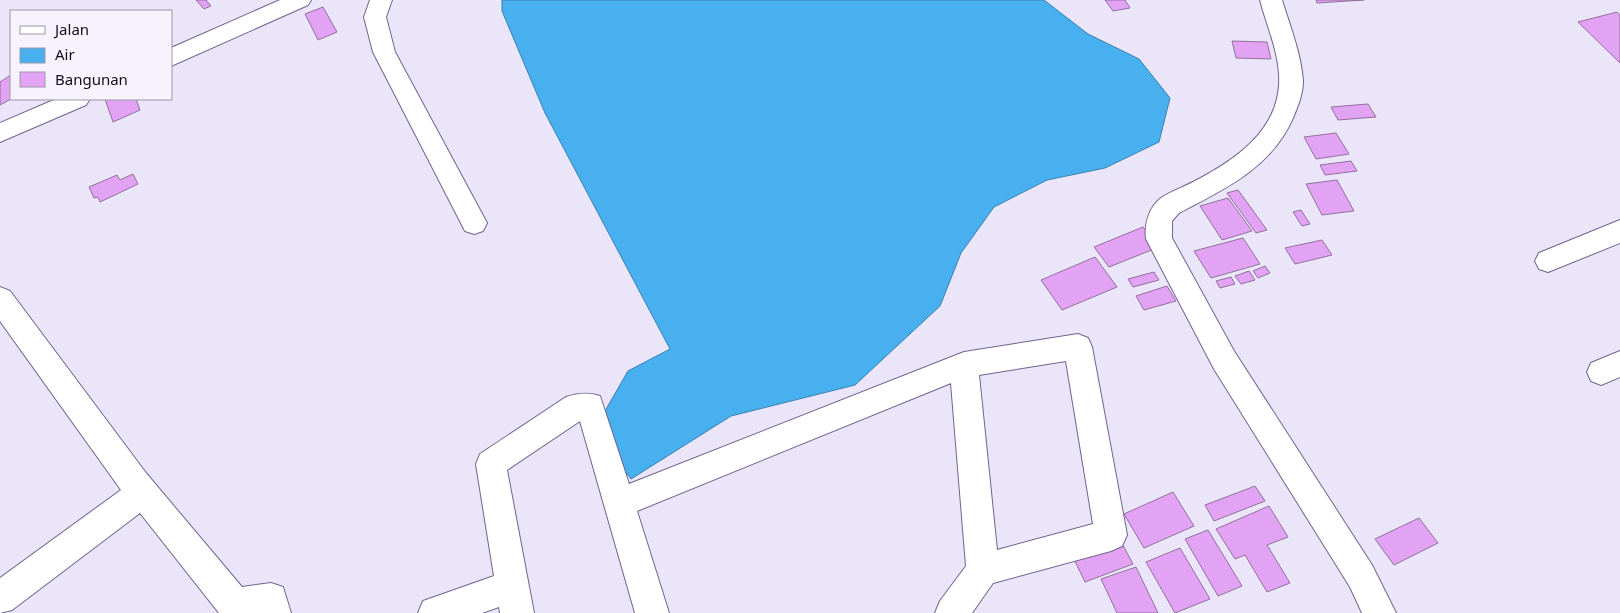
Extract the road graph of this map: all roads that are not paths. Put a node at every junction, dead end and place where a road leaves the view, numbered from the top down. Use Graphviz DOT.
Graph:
graph roads {
  1 [pos="300,0"];
  2 [pos="380,0"];
  3 [pos="1271,0"];
  4 [pos="172,58"];
  5 [pos="76,100"];
  6 [pos="0,133"];
  7 [pos="474,223"];
  8 [pos="1620,231"];
  9 [pos="1548,260"];
  10 [pos="0,299"];
  11 [pos="964,365"];
  12 [pos="144,492"];
  13 [pos="619,504"];
  14 [pos="982,570"];
  15 [pos="0,598"];
  16 [pos="515,599"];
  17 [pos="236,608"];
  18 [pos="274,613"];
  19 [pos="435,613"];
  20 [pos="652,613"];
  21 [pos="952,613"];
  22 [pos="1379,613"];
  1 -- 4 [label="street"];
  2 -- 7 [label="street"];
  3 -- 22 [label="street"];
  5 -- 6 [label="street"];
  8 -- 9 [label="street"];
  10 -- 12 [label="street"];
  11 -- 13 [label="street"];
  11 -- 14 [label="street"];
  11 -- 14 [label="street"];
  12 -- 15 [label="street"];
  12 -- 17 [label="street"];
  13 -- 16 [label="street"];
  13 -- 20 [label="street"];
  14 -- 21 [label="street"];
  16 -- 19 [label="street"];
  17 -- 18 [label="street"];
}
